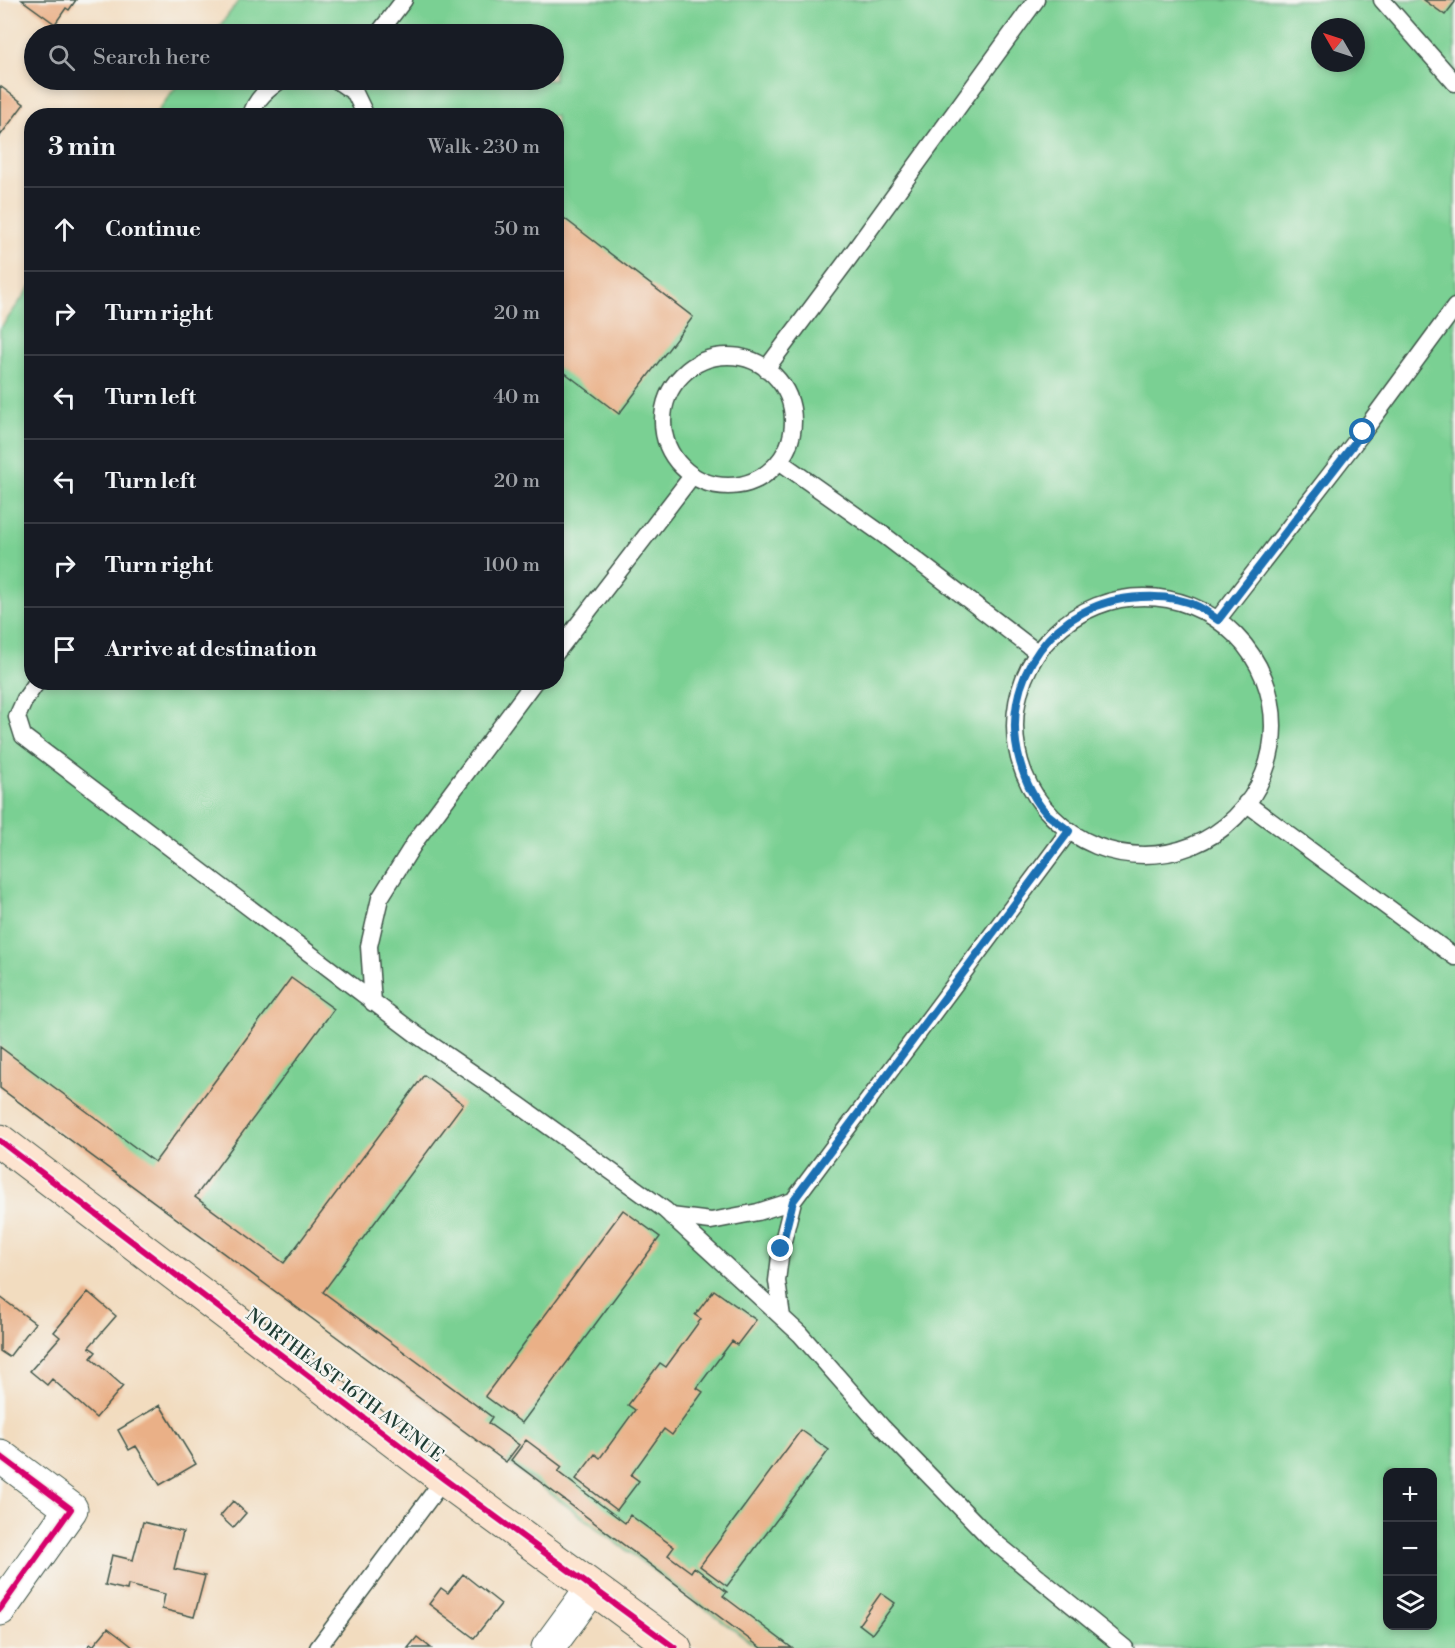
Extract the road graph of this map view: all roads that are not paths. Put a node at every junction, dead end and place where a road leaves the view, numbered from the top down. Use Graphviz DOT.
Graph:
graph roads {
  1 [pos="404,0"];
  2 [pos="1036,0"];
  3 [pos="1382,0"];
  4 [pos="386,24"];
  5 [pos="1455,82"];
  6 [pos="268,90"];
  7 [pos="351,90"];
  8 [pos="253,108"];
  9 [pos="362,108"];
  10 [pos="1455,307"];
  11 [pos="766,369"];
  12 [pos="779,461"];
  13 [pos="692,476"];
  14 [pos="1218,620"];
  15 [pos="564,639"];
  16 [pos="1038,653"];
  17 [pos="31,690"];
  18 [pos="528,690"];
  19 [pos="1246,803"];
  20 [pos="1069,831"];
  21 [pos="1455,957"];
  22 [pos="373,1003"];
  23 [pos="0,1141"];
  24 [pos="793,1201"];
  25 [pos="671,1216"];
  26 [pos="782,1317"];
  27 [pos="0,1456"];
  28 [pos="444,1479"];
  29 [pos="592,1588"];
  30 [pos="0,1608"];
  31 [pos="318,1648"];
  32 [pos="548,1648"];
  33 [pos="675,1648"];
  34 [pos="1125,1648"];
  1 -- 4 [label="lane"];
  2 -- 11 [label="lane"];
  3 -- 5 [label="lane"];
  6 -- 8 [label="lane"];
  7 -- 9 [label="lane"];
  10 -- 14 [label="lane"];
  11 -- 12 [label="lane"];
  11 -- 13 [label="lane"];
  12 -- 13 [label="lane"];
  12 -- 16 [label="lane"];
  13 -- 15 [label="lane"];
  14 -- 16 [label="lane"];
  14 -- 19 [label="lane"];
  16 -- 20 [label="lane"];
  17 -- 22 [label="lane"];
  18 -- 22 [label="lane"];
  19 -- 20 [label="lane"];
  19 -- 21 [label="lane"];
  20 -- 24 [label="lane"];
  22 -- 25 [label="lane"];
  23 -- 28 [label="street, NORTHEAST 16TH AVENUE"];
  24 -- 25 [label="lane"];
  24 -- 26 [label="lane"];
  25 -- 26 [label="lane"];
  26 -- 34 [label="lane"];
  27 -- 30 [label="street"];
  28 -- 29 [label="street, NORTHEAST 16TH AVENUE"];
  28 -- 31 [label="lane"];
  29 -- 32 [label="street"];
  29 -- 33 [label="street, NORTHEAST 16TH AVENUE"];
}
